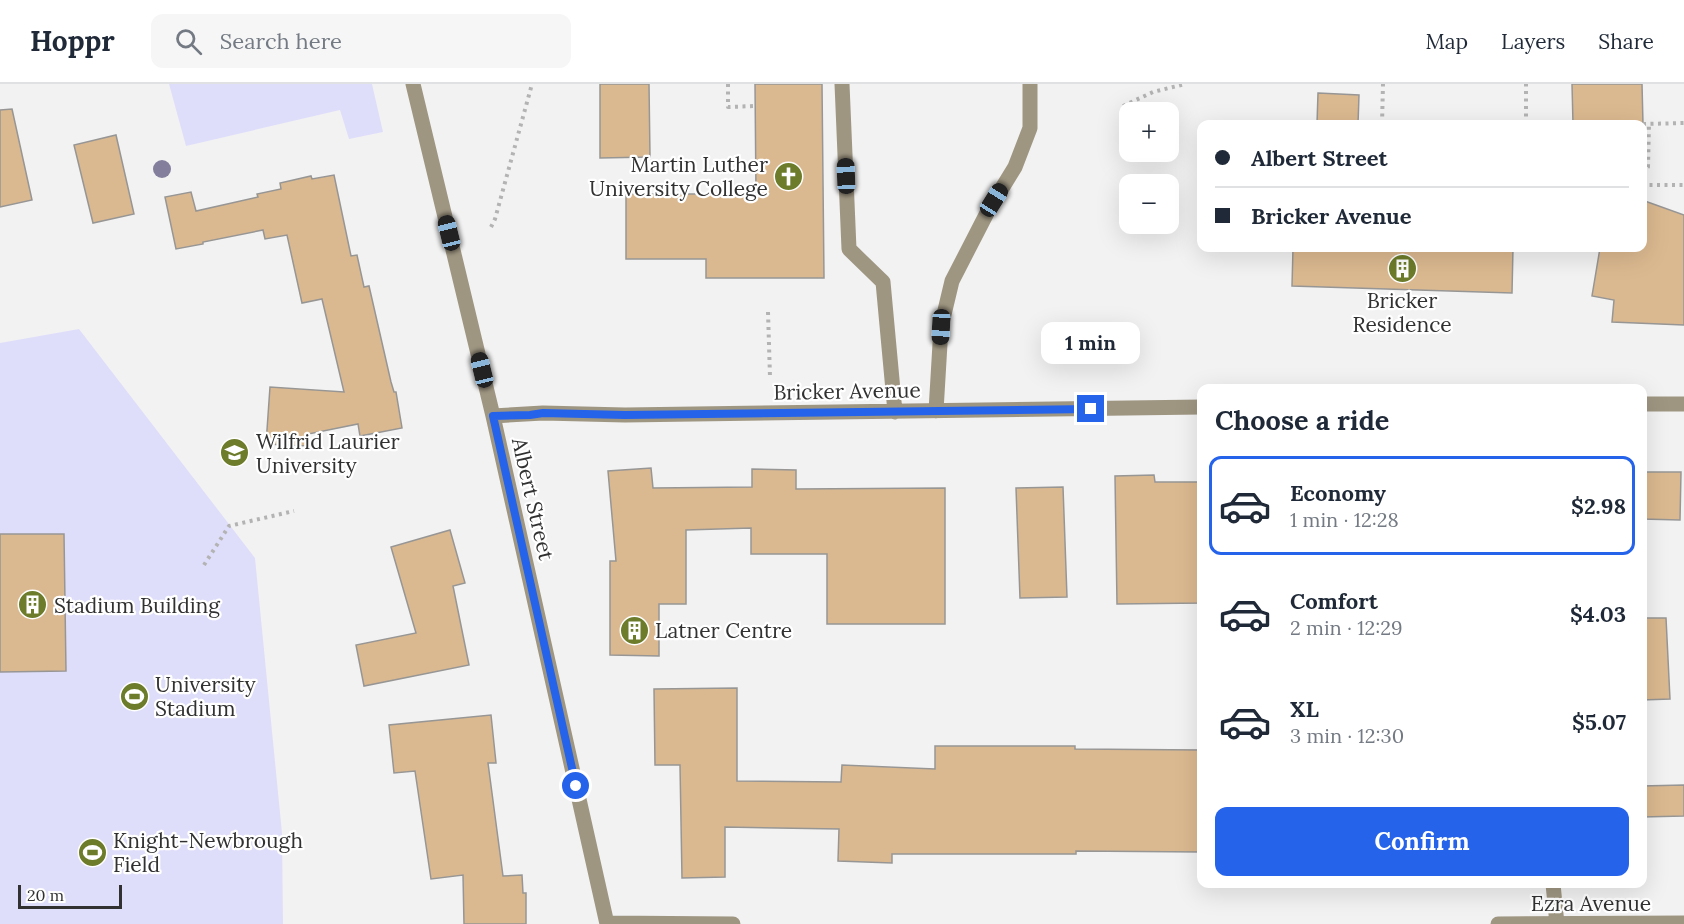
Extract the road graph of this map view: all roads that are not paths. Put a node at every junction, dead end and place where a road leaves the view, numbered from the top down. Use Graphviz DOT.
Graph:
graph roads {
  1 [pos="413,84"];
  2 [pos="842,84"];
  3 [pos="1030,84"];
  4 [pos="1647,404"];
  5 [pos="1684,404"];
  6 [pos="1197,407"];
  7 [pos="936,411"];
  8 [pos="895,412"];
  9 [pos="493,416"];
  10 [pos="1553,888"];
  11 [pos="607,923"];
  12 [pos="1684,923"];
  13 [pos="733,924"];
  14 [pos="1498,924"];
  15 [pos="1557,924"];
  1 -- 9 [label="street, Albert Street"];
  2 -- 8 [label="street"];
  3 -- 7 [label="street"];
  4 -- 5 [label="street"];
  6 -- 7 [label="street, Bricker Avenue"];
  7 -- 8 [label="street, Bricker Avenue"];
  8 -- 9 [label="street, Bricker Avenue"];
  9 -- 11 [label="street, Albert Street"];
  10 -- 15 [label="street"];
  11 -- 13 [label="street"];
  12 -- 15 [label="street, Ezra Avenue"];
  14 -- 15 [label="street, Ezra Avenue"];
}
